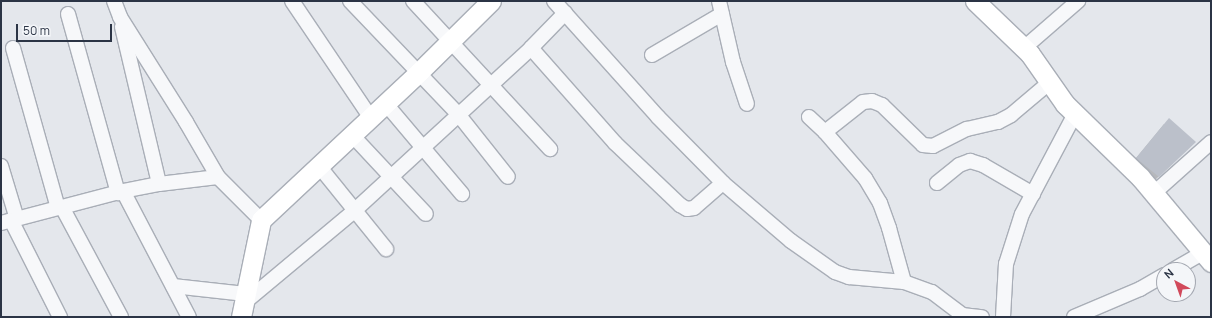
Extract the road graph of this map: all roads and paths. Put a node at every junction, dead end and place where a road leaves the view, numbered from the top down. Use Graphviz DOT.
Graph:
graph roads {
  1 [pos="114,1"];
  2 [pos="292,1"];
  3 [pos="350,1"];
  4 [pos="413,1"];
  5 [pos="491,1"];
  6 [pos="554,1"];
  7 [pos="975,1"];
  8 [pos="1078,1"];
  9 [pos="720,8"];
  10 [pos="565,13"];
  11 [pos="68,14"];
  12 [pos="120,17"];
  13 [pos="450,41"];
  14 [pos="13,48"];
  15 [pos="531,48"];
  16 [pos="1024,48"];
  17 [pos="652,55"];
  18 [pos="419,72"];
  19 [pos="1050,82"];
  20 [pos="492,84"];
  21 [pos="386,104"];
  22 [pos="747,104"];
  23 [pos="458,114"];
  24 [pos="1075,114"];
  25 [pos="809,117"];
  26 [pos="371,118"];
  27 [pos="826,132"];
  28 [pos="352,136"];
  29 [pos="1211,142"];
  30 [pos="423,146"];
  31 [pos="550,149"];
  32 [pos="1,166"];
  33 [pos="319,166"];
  34 [pos="218,177"];
  35 [pos="390,177"];
  36 [pos="508,177"];
  37 [pos="723,183"];
  38 [pos="937,183"];
  39 [pos="159,184"];
  40 [pos="120,192"];
  41 [pos="1154,193"];
  42 [pos="462,194"];
  43 [pos="1032,194"];
  44 [pos="60,208"];
  45 [pos="354,211"];
  46 [pos="426,214"];
  47 [pos="10,220"];
  48 [pos="261,220"];
  49 [pos="386,249"];
  50 [pos="1207,257"];
  51 [pos="1194,262"];
  52 [pos="1156,280"];
  53 [pos="904,282"];
  54 [pos="173,286"];
  55 [pos="243,305"];
  56 [pos="1092,314"];
  57 [pos="960,316"];
  58 [pos="60,317"];
  59 [pos="121,317"];
  60 [pos="189,317"];
  61 [pos="982,317"];
  62 [pos="1003,317"];
  63 [pos="1074,317"];
  1 -- 12 [label="street"];
  2 -- 26 [label="street"];
  3 -- 18 [label="street"];
  4 -- 13 [label="street"];
  5 -- 13 [label="main road"];
  6 -- 10 [label="street"];
  7 -- 16 [label="main road"];
  8 -- 16 [label="street"];
  9 -- 17 [label="street"];
  9 -- 22 [label="street"];
  10 -- 15 [label="street"];
  10 -- 37 [label="street"];
  11 -- 40 [label="street"];
  12 -- 34 [label="street"];
  12 -- 39 [label="street"];
  13 -- 18 [label="main road"];
  13 -- 20 [label="street"];
  14 -- 44 [label="street"];
  15 -- 20 [label="street"];
  15 -- 37 [label="street"];
  16 -- 19 [label="main road"];
  18 -- 21 [label="main road"];
  18 -- 23 [label="street"];
  19 -- 24 [label="main road"];
  19 -- 27 [label="street"];
  20 -- 23 [label="street"];
  20 -- 31 [label="street"];
  21 -- 26 [label="main road"];
  21 -- 30 [label="street"];
  23 -- 30 [label="street"];
  23 -- 36 [label="street"];
  24 -- 41 [label="main road"];
  24 -- 43 [label="street"];
  25 -- 27 [label="street"];
  26 -- 28 [label="main road"];
  27 -- 53 [label="street"];
  28 -- 33 [label="main road"];
  28 -- 35 [label="street"];
  29 -- 41 [label="street"];
  30 -- 35 [label="street"];
  30 -- 42 [label="street"];
  32 -- 47 [label="street"];
  33 -- 45 [label="street"];
  33 -- 48 [label="main road"];
  34 -- 39 [label="street"];
  34 -- 48 [label="street"];
  35 -- 45 [label="street"];
  35 -- 46 [label="street"];
  37 -- 53 [label="street"];
  38 -- 43 [label="street"];
  39 -- 40 [label="street"];
  40 -- 44 [label="street"];
  40 -- 54 [label="street"];
  41 -- 50 [label="main road"];
  43 -- 62 [label="street"];
  44 -- 47 [label="street"];
  44 -- 59 [label="street"];
  45 -- 49 [label="street"];
  45 -- 55 [label="street"];
  47 -- 58 [label="street"];
  48 -- 55 [label="main road"];
  50 -- 51 [label="street"];
  52 -- 56 [label="street"];
  53 -- 57 [label="street"];
  54 -- 55 [label="street"];
  54 -- 60 [label="street"];
  56 -- 63 [label="street"];
  57 -- 61 [label="street"];
}
